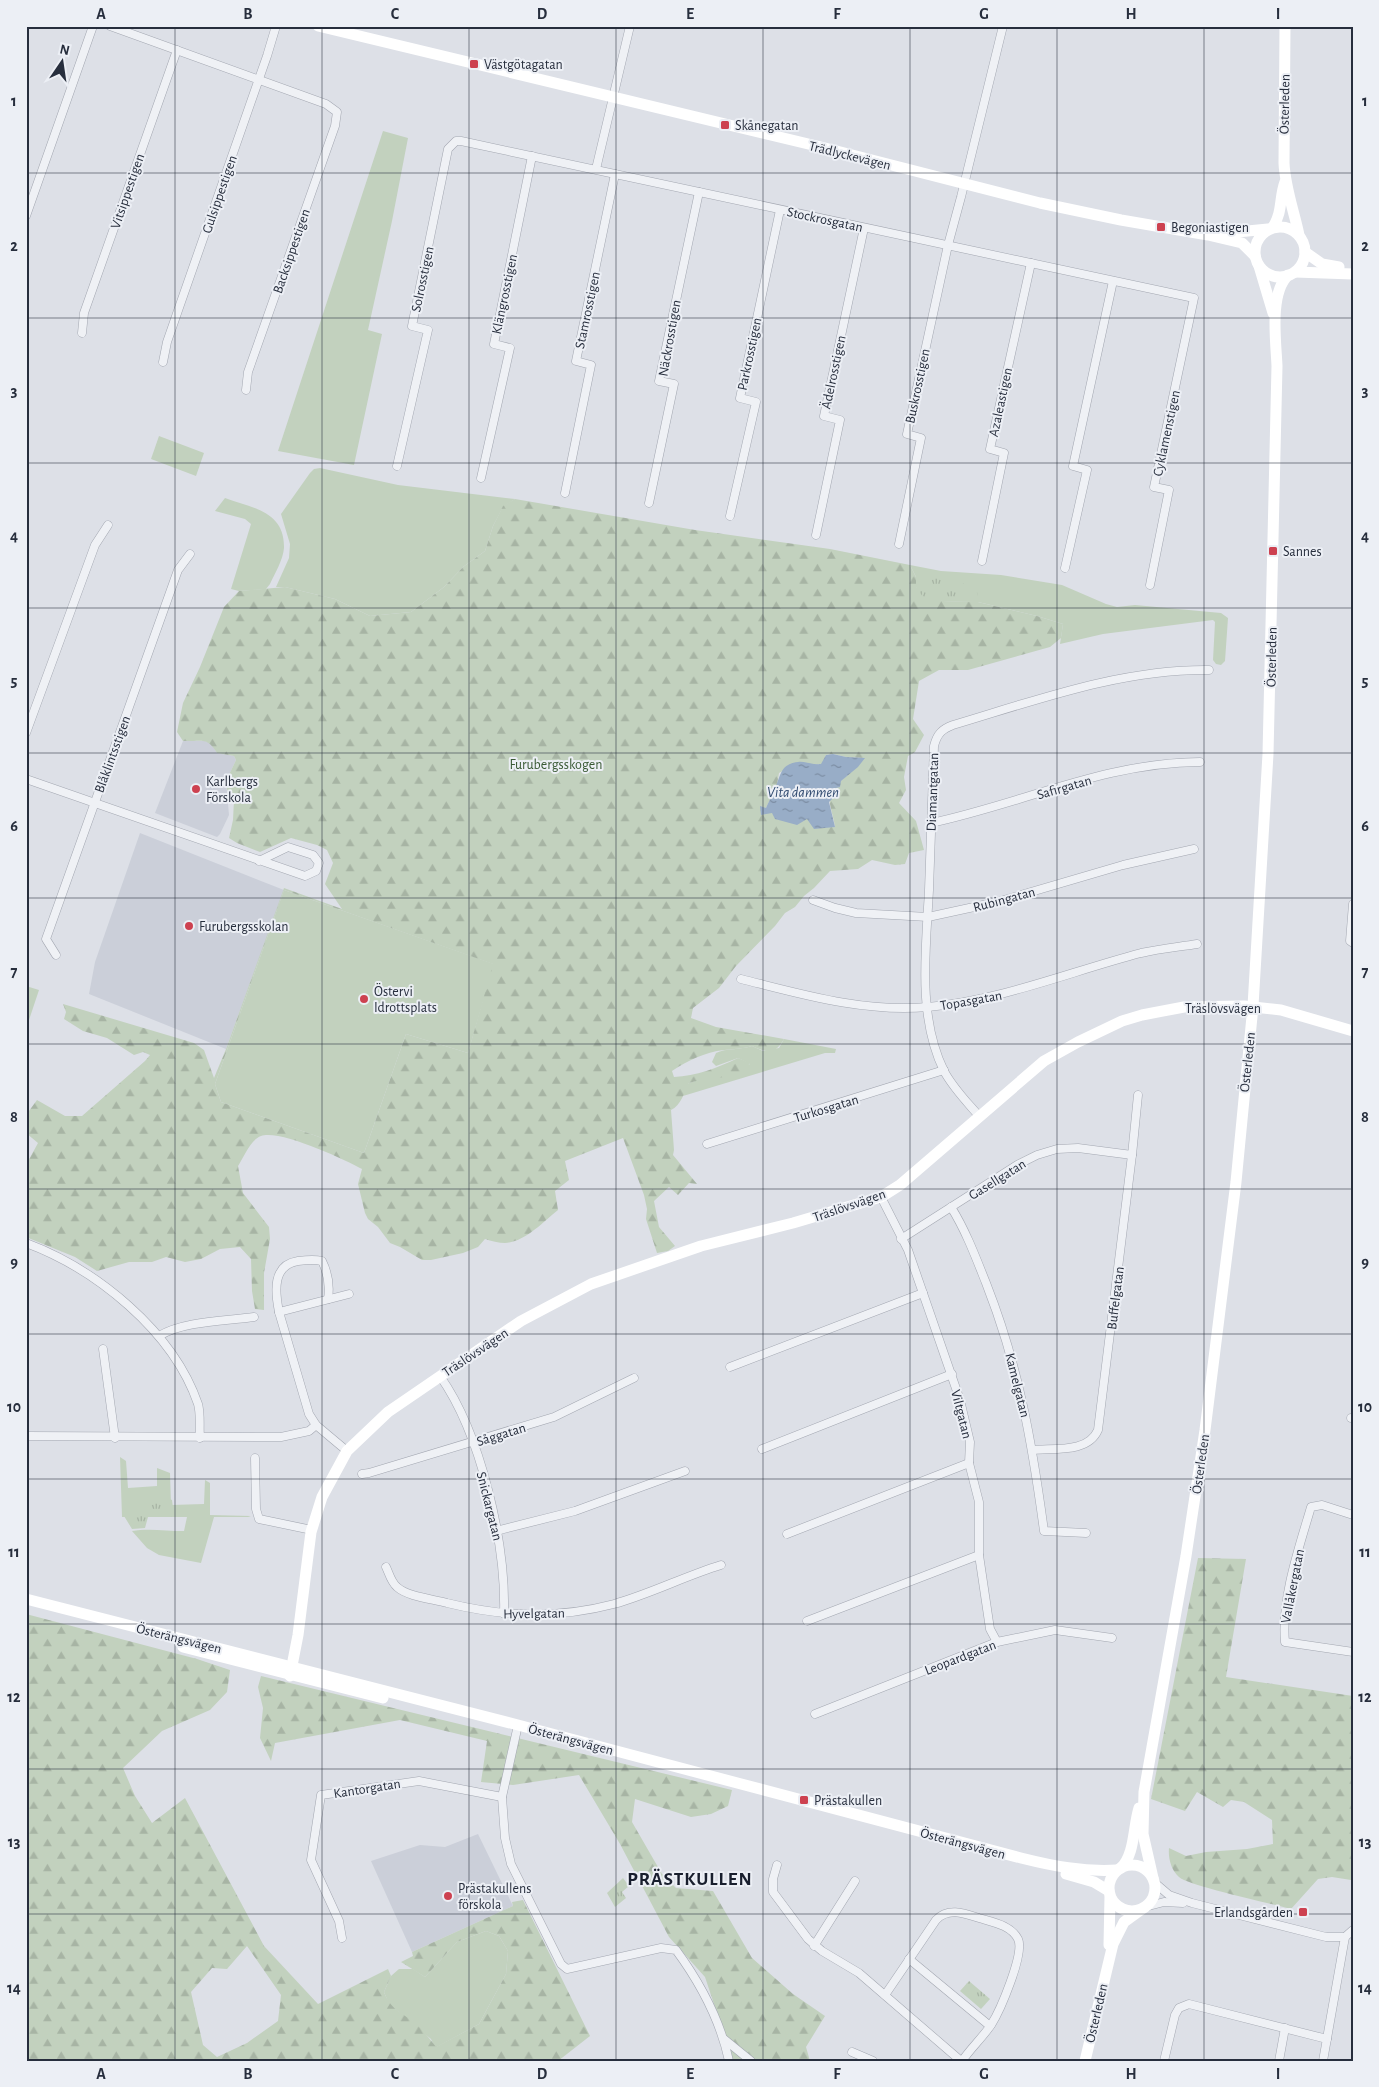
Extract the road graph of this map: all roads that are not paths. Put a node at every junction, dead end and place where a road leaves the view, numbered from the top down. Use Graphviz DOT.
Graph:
graph roads {
  1 [pos="94,26"];
  2 [pos="110,26"];
  3 [pos="276,26"];
  4 [pos="318,26"];
  5 [pos="630,26"];
  6 [pos="1002,26"];
  7 [pos="1285,26"];
  8 [pos="177,50"];
  9 [pos="259,80"];
  10 [pos="613,98"];
  11 [pos="456,142"];
  12 [pos="532,156"];
  13 [pos="596,169"];
  14 [pos="615,174"];
  15 [pos="1285,182"];
  16 [pos="964,184"];
  17 [pos="699,192"];
  18 [pos="780,210"];
  19 [pos="26,216"];
  20 [pos="864,228"];
  21 [pos="1271,228"];
  22 [pos="1208,235"];
  23 [pos="1298,235"];
  24 [pos="948,245"];
  25 [pos="1305,252"];
  26 [pos="1256,260"];
  27 [pos="1031,263"];
  28 [pos="1353,269"];
  29 [pos="1292,274"];
  30 [pos="1353,274"];
  31 [pos="1113,281"];
  32 [pos="1194,298"];
  33 [pos="1275,324"];
  34 [pos="82,333"];
  35 [pos="163,362"];
  36 [pos="246,390"];
  37 [pos="397,466"];
  38 [pos="481,478"];
  39 [pos="565,493"];
  40 [pos="649,503"];
  41 [pos="730,516"];
  42 [pos="108,525"];
  43 [pos="816,535"];
  44 [pos="900,544"];
  45 [pos="190,554"];
  46 [pos="982,561"];
  47 [pos="1065,568"];
  48 [pos="1150,586"];
  49 [pos="1209,670"];
  50 [pos="26,733"];
  51 [pos="1200,762"];
  52 [pos="26,779"];
  53 [pos="94,804"];
  54 [pos="931,822"];
  55 [pos="1194,849"];
  56 [pos="259,861"];
  57 [pos="813,900"];
  58 [pos="1353,904"];
  59 [pos="928,917"];
  60 [pos="1353,943"];
  61 [pos="1197,944"];
  62 [pos="56,955"];
  63 [pos="741,979"];
  64 [pos="1253,1006"];
  65 [pos="927,1007"];
  66 [pos="1353,1031"];
  67 [pos="944,1070"];
  68 [pos="1138,1095"];
  69 [pos="979,1116"];
  70 [pos="707,1144"];
  71 [pos="1132,1155"];
  72 [pos="881,1197"];
  73 [pos="951,1208"];
  74 [pos="902,1239"];
  75 [pos="26,1243"];
  76 [pos="923,1293"];
  77 [pos="349,1294"];
  78 [pos="328,1300"];
  79 [pos="279,1312"];
  80 [pos="254,1317"];
  81 [pos="159,1336"];
  82 [pos="103,1349"];
  83 [pos="730,1367"];
  84 [pos="952,1374"];
  85 [pos="440,1376"];
  86 [pos="634,1378"];
  87 [pos="316,1426"];
  88 [pos="26,1436"];
  89 [pos="115,1438"];
  90 [pos="200,1438"];
  91 [pos="473,1442"];
  92 [pos="762,1449"];
  93 [pos="1033,1450"];
  94 [pos="347,1452"];
  95 [pos="255,1458"];
  96 [pos="969,1463"];
  97 [pos="685,1471"];
  98 [pos="362,1474"];
  99 [pos="1353,1515"];
  100 [pos="312,1530"];
  101 [pos="496,1531"];
  102 [pos="1086,1533"];
  103 [pos="787,1534"];
  104 [pos="979,1555"];
  105 [pos="721,1564"];
  106 [pos="386,1567"];
  107 [pos="26,1599"];
  108 [pos="26,1605"];
  109 [pos="504,1614"];
  110 [pos="807,1621"];
  111 [pos="1112,1638"];
  112 [pos="997,1642"];
  113 [pos="1353,1652"];
  114 [pos="291,1671"];
  115 [pos="815,1714"];
  116 [pos="518,1728"];
  117 [pos="1144,1792"];
  118 [pos="502,1797"];
  119 [pos="778,1865"];
  120 [pos="1119,1869"];
  121 [pos="1154,1880"];
  122 [pos="855,1881"];
  123 [pos="1110,1893"];
  124 [pos="1192,1903"];
  125 [pos="1143,1908"];
  126 [pos="1353,1930"];
  127 [pos="1345,1937"];
  128 [pos="342,1938"];
  129 [pos="814,1946"];
  130 [pos="909,1959"];
  131 [pos="1107,1964"];
  132 [pos="885,1995"];
  133 [pos="990,2026"];
  134 [pos="1285,2028"];
  135 [pos="1327,2039"];
  136 [pos="724,2040"];
  137 [pos="852,2052"];
  138 [pos="728,2061"];
  139 [pos="751,2061"];
  140 [pos="873,2061"];
  141 [pos="961,2061"];
  142 [pos="1085,2061"];
  143 [pos="1164,2061"];
  144 [pos="1279,2061"];
  145 [pos="1323,2061"];
  1 -- 19 [label="street"];
  2 -- 8 [label="street"];
  3 -- 9 [label="street, Gulsippestigen"];
  4 -- 10 [label="street, Trädlyckevägen"];
  5 -- 10 [label="street"];
  6 -- 16 [label="street"];
  7 -- 15 [label="street, Österleden"];
  8 -- 9 [label="street"];
  8 -- 34 [label="street, Vitsippestigen"];
  9 -- 35 [label="street, Gulsippestigen"];
  9 -- 36 [label="street, Backsippestigen"];
  10 -- 13 [label="street"];
  10 -- 16 [label="street, Trädlyckevägen"];
  11 -- 12 [label="street, Stockrosgatan"];
  11 -- 37 [label="street, Solrosstigen"];
  12 -- 13 [label="street, Stockrosgatan"];
  12 -- 38 [label="street, Klängrosstigen"];
  13 -- 14 [label="street, Stockrosgatan"];
  14 -- 17 [label="street, Stockrosgatan"];
  14 -- 39 [label="street, Stamrosstigen"];
  15 -- 21 [label="street, Österleden"];
  15 -- 23 [label="street, Österleden"];
  16 -- 22 [label="street, Trädlyckevägen"];
  16 -- 24 [label="street"];
  17 -- 18 [label="street, Stockrosgatan"];
  17 -- 40 [label="street, Näckrosstigen"];
  18 -- 20 [label="street, Stockrosgatan"];
  18 -- 41 [label="street, Parkrosstigen"];
  20 -- 24 [label="street, Stockrosgatan"];
  20 -- 43 [label="street, Ädelrosstigen"];
  21 -- 22 [label="street, Trädlyckevägen"];
  21 -- 23 [label="street, Trädlyckevägen"];
  21 -- 26 [label="street"];
  22 -- 26 [label="street, Trädlyckevägen"];
  23 -- 25 [label="street"];
  24 -- 27 [label="street, Stockrosgatan"];
  24 -- 44 [label="street, Buskrosstigen"];
  25 -- 28 [label="street"];
  25 -- 29 [label="street"];
  26 -- 29 [label="street, Trädlyckevägen"];
  26 -- 33 [label="street, Österleden"];
  27 -- 31 [label="street, Stockrosgatan"];
  27 -- 46 [label="street, Azaleastigen"];
  29 -- 30 [label="street, Trädlyckevägen"];
  29 -- 33 [label="street, Österleden"];
  31 -- 32 [label="street, Stockrosgatan"];
  31 -- 47 [label="street"];
  32 -- 48 [label="street, Cyklamenstigen"];
  33 -- 64 [label="street, Österleden"];
  42 -- 50 [label="street"];
  45 -- 53 [label="street, Blåklintsstigen"];
  49 -- 54 [label="street, Diamantgatan"];
  51 -- 54 [label="street, Safirgatan"];
  52 -- 53 [label="street"];
  53 -- 56 [label="street"];
  53 -- 62 [label="street, Blåklintsstigen"];
  54 -- 59 [label="street, Diamantgatan"];
  55 -- 59 [label="street, Rubingatan"];
  56 -- 56 [label="street"];
  57 -- 59 [label="street, Rubingatan"];
  58 -- 60 [label="street"];
  59 -- 65 [label="street, Diamantgatan"];
  61 -- 65 [label="street, Topasgatan"];
  63 -- 65 [label="street, Topasgatan"];
  64 -- 66 [label="street, Träslövsvägen"];
  64 -- 69 [label="street, Träslövsvägen"];
  64 -- 117 [label="street, Österleden"];
  65 -- 67 [label="street, Diamantgatan"];
  67 -- 69 [label="street, Diamantgatan"];
  67 -- 70 [label="street, Turkosgatan"];
  68 -- 71 [label="street, Buffelgatan"];
  69 -- 72 [label="street, Träslövsvägen"];
  71 -- 73 [label="street, Gasellgatan"];
  71 -- 93 [label="street, Buffelgatan"];
  72 -- 74 [label="street, Viltgatan"];
  72 -- 85 [label="street, Träslövsvägen"];
  73 -- 74 [label="street, Gasellgatan"];
  73 -- 93 [label="street, Kamelgatan"];
  74 -- 76 [label="street, Viltgatan"];
  75 -- 81 [label="street"];
  76 -- 83 [label="street"];
  76 -- 84 [label="street, Viltgatan"];
  77 -- 78 [label="street"];
  78 -- 79 [label="street"];
  78 -- 79 [label="street"];
  79 -- 87 [label="street"];
  80 -- 81 [label="street"];
  81 -- 90 [label="street"];
  82 -- 89 [label="street"];
  84 -- 92 [label="street"];
  84 -- 96 [label="street, Viltgatan"];
  85 -- 91 [label="street, Snickargatan"];
  85 -- 94 [label="street, Träslövsvägen"];
  86 -- 91 [label="street, Såggatan"];
  87 -- 90 [label="street"];
  87 -- 94 [label="street"];
  88 -- 89 [label="street"];
  89 -- 90 [label="street"];
  91 -- 98 [label="street, Såggatan"];
  91 -- 101 [label="street, Snickargatan"];
  93 -- 102 [label="street, Kamelgatan"];
  94 -- 100 [label="street, Träslövsvägen"];
  95 -- 100 [label="street"];
  96 -- 103 [label="street"];
  96 -- 104 [label="street, Viltgatan"];
  97 -- 101 [label="street"];
  99 -- 113 [label="street, Vallåkergatan"];
  100 -- 114 [label="street, Träslövsvägen"];
  101 -- 109 [label="street, Snickargatan"];
  104 -- 110 [label="street"];
  104 -- 112 [label="street, Viltgatan"];
  105 -- 109 [label="street, Hyvelgatan"];
  106 -- 109 [label="street, Hyvelgatan"];
  107 -- 114 [label="street, Österängsvägen"];
  108 -- 114 [label="street, Österängsvägen"];
  111 -- 112 [label="street, Leopardgatan"];
  112 -- 115 [label="street, Leopardgatan"];
  114 -- 116 [label="street, Österängsvägen"];
  116 -- 118 [label="street"];
  116 -- 120 [label="street, Österängsvägen"];
  116 -- 123 [label="street, Österängsvägen"];
  117 -- 120 [label="street, Österleden"];
  117 -- 121 [label="street, Österleden"];
  118 -- 128 [label="street, Kantorgatan"];
  118 -- 136 [label="street"];
  119 -- 129 [label="street"];
  120 -- 121 [label="street"];
  120 -- 123 [label="street, Österleden"];
  121 -- 124 [label="street"];
  121 -- 125 [label="street, Österleden"];
  122 -- 129 [label="street"];
  123 -- 125 [label="street"];
  123 -- 131 [label="street, Österleden"];
  124 -- 125 [label="street"];
  124 -- 127 [label="street"];
  125 -- 131 [label="street, Österleden"];
  126 -- 127 [label="street"];
  127 -- 135 [label="street"];
  129 -- 132 [label="street"];
  130 -- 132 [label="street"];
  130 -- 133 [label="street"];
  130 -- 133 [label="street"];
  131 -- 142 [label="street, Österleden"];
  132 -- 141 [label="street"];
  133 -- 141 [label="street"];
  134 -- 135 [label="street"];
  134 -- 143 [label="street"];
  134 -- 144 [label="street"];
  135 -- 145 [label="street"];
  136 -- 138 [label="street"];
  136 -- 139 [label="street"];
  137 -- 140 [label="street"];
}
